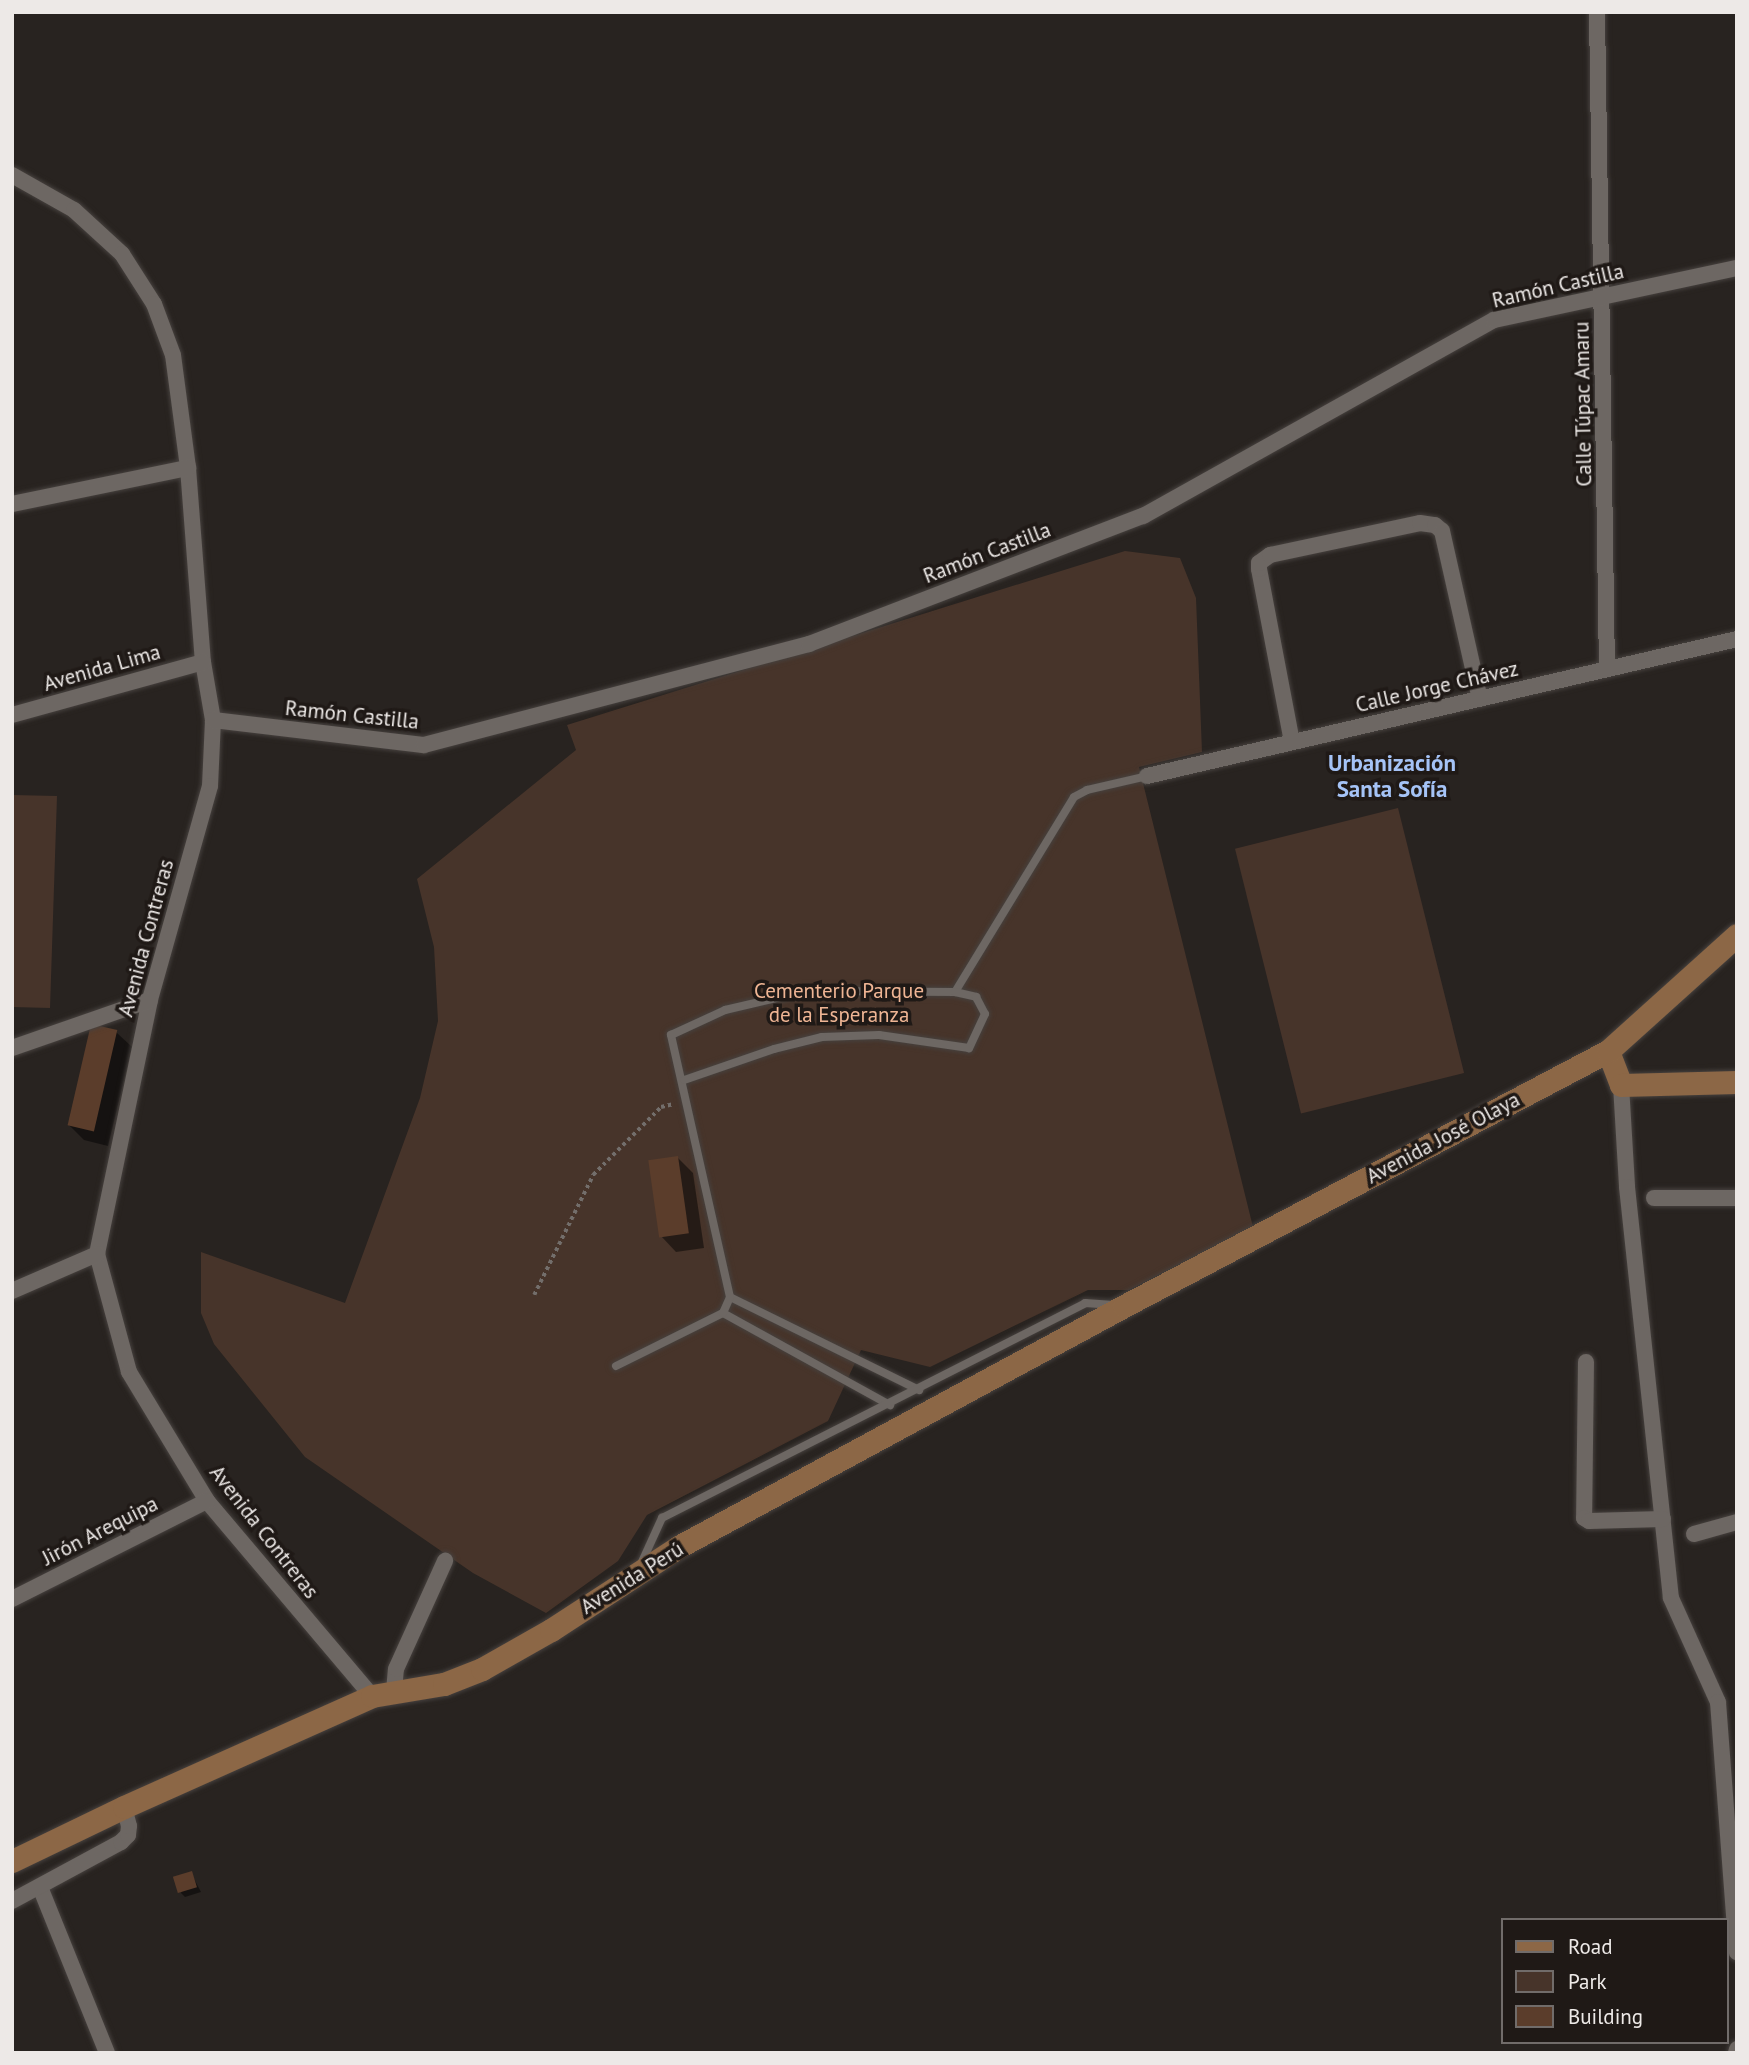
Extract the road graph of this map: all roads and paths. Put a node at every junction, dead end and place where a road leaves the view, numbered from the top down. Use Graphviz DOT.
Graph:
graph roads {
  1 [pos="1597,12"];
  2 [pos="12,175"];
  3 [pos="1737,268"];
  4 [pos="1603,297"];
  5 [pos="188,468"];
  6 [pos="12,505"];
  7 [pos="1737,639"];
  8 [pos="203,662"];
  9 [pos="1606,669"];
  10 [pos="1480,699"];
  11 [pos="12,715"];
  12 [pos="213,720"];
  13 [pos="1292,742"];
  14 [pos="1147,776"];
  15 [pos="1737,934"];
  16 [pos="955,992"];
  17 [pos="150,1000"];
  18 [pos="12,1048"];
  19 [pos="1608,1051"];
  20 [pos="684,1080"];
  21 [pos="1737,1082"];
  22 [pos="1622,1085"];
  23 [pos="688,1100"];
  24 [pos="1654,1198"];
  25 [pos="1737,1198"];
  26 [pos="97,1254"];
  27 [pos="12,1291"];
  28 [pos="534,1295"];
  29 [pos="730,1297"];
  30 [pos="1124,1306"];
  31 [pos="723,1312"];
  32 [pos="1586,1362"];
  33 [pos="616,1366"];
  34 [pos="919,1390"];
  35 [pos="890,1405"];
  36 [pos="207,1502"];
  37 [pos="1663,1519"];
  38 [pos="1737,1522"];
  39 [pos="1695,1534"];
  40 [pos="445,1561"];
  41 [pos="637,1574"];
  42 [pos="12,1599"];
  43 [pos="383,1694"];
  44 [pos="124,1807"];
  45 [pos="12,1861"];
  46 [pos="40,1887"];
  47 [pos="12,1901"];
  48 [pos="1737,1952"];
  49 [pos="107,2053"];
  1 -- 4 [label="street, Calle Túpac Amaru"];
  2 -- 5 [label="street, Avenida Contreras"];
  3 -- 4 [label="street, Ramón Castilla"];
  4 -- 9 [label="street, Calle Túpac Amaru"];
  4 -- 12 [label="street, Ramón Castilla"];
  5 -- 6 [label="street"];
  5 -- 8 [label="street, Avenida Contreras"];
  7 -- 9 [label="street, Calle Jorge Chávez"];
  8 -- 11 [label="street, Avenida Lima"];
  8 -- 12 [label="street, Avenida Contreras"];
  9 -- 10 [label="street, Calle Jorge Chávez"];
  10 -- 13 [label="street, Calle Jorge Chávez"];
  10 -- 13 [label="street"];
  12 -- 17 [label="street, Avenida Contreras"];
  13 -- 14 [label="street, Calle Jorge Chávez"];
  14 -- 16 [label="lane"];
  15 -- 19 [label="main road, Avenida José Olaya"];
  16 -- 20 [label="lane"];
  16 -- 20 [label="lane"];
  17 -- 18 [label="street"];
  17 -- 26 [label="street, Avenida Contreras"];
  19 -- 22 [label="main road"];
  19 -- 30 [label="main road, Avenida José Olaya"];
  20 -- 23 [label="lane"];
  21 -- 22 [label="main road"];
  22 -- 37 [label="street"];
  23 -- 28 [label="path"];
  23 -- 29 [label="lane"];
  24 -- 25 [label="street"];
  26 -- 27 [label="street"];
  26 -- 36 [label="street, Avenida Contreras"];
  29 -- 31 [label="lane"];
  29 -- 34 [label="lane"];
  30 -- 34 [label="lane"];
  30 -- 41 [label="main road, Avenida Perú"];
  31 -- 33 [label="lane"];
  31 -- 35 [label="lane"];
  32 -- 37 [label="street"];
  34 -- 35 [label="lane"];
  35 -- 41 [label="lane"];
  36 -- 42 [label="street, Jirón Arequipa"];
  36 -- 43 [label="street, Avenida Contreras"];
  37 -- 48 [label="street"];
  38 -- 39 [label="street"];
  40 -- 43 [label="street"];
  41 -- 43 [label="main road, Avenida Perú"];
  43 -- 44 [label="main road, Avenida Perú"];
  44 -- 45 [label="main road, Avenida Perú"];
  44 -- 46 [label="street"];
  46 -- 47 [label="street"];
  46 -- 49 [label="street"];
}
